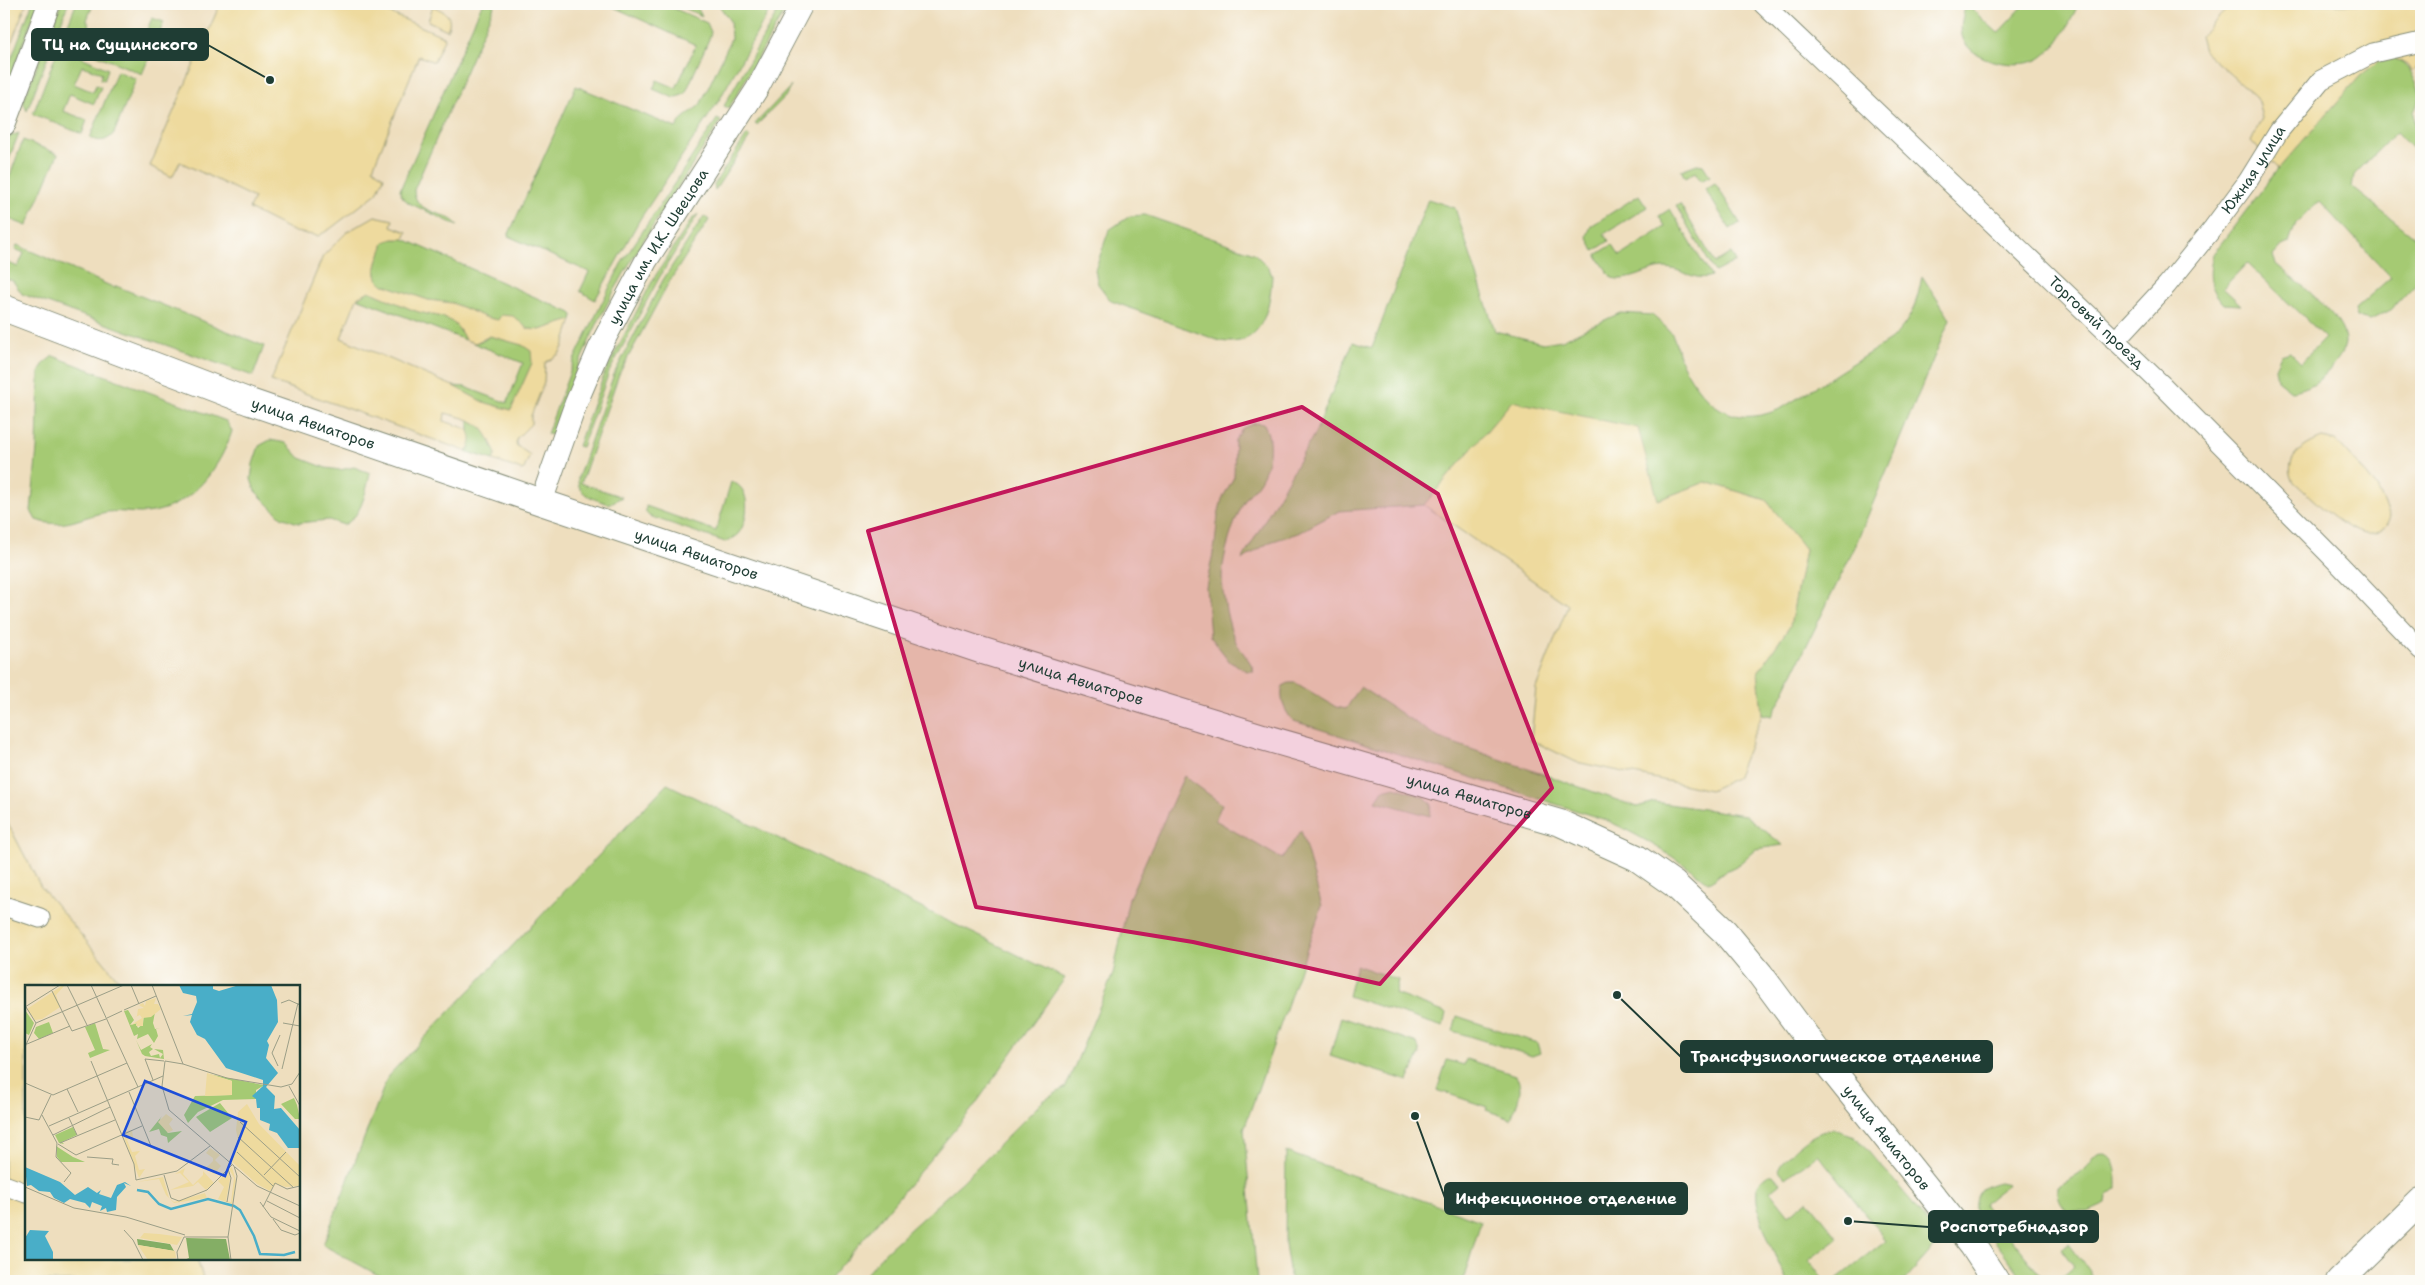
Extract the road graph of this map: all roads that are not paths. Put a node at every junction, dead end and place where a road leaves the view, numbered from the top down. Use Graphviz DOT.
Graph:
graph roads {
  1 [pos="49,4"];
  2 [pos="802,4"];
  3 [pos="1763,4"];
  4 [pos="2421,42"];
  5 [pos="5,122"];
  6 [pos="4,308"];
  7 [pos="2115,341"];
  8 [pos="541,502"];
  9 [pos="2421,650"];
  10 [pos="4,906"];
  11 [pos="40,918"];
  12 [pos="4,1185"];
  13 [pos="25,1193"];
  14 [pos="2421,1202"];
  15 [pos="1996,1281"];
  16 [pos="2339,1281"];
  1 -- 5 [label="street"];
  2 -- 8 [label="street, улица им. И.К. Швецова"];
  3 -- 7 [label="street, Торговый проезд"];
  4 -- 7 [label="street, Южная улица"];
  6 -- 8 [label="main road, улица Авиаторов"];
  7 -- 9 [label="street, Торговый проезд"];
  8 -- 15 [label="main road, улица Авиаторов"];
  10 -- 11 [label="street"];
  12 -- 13 [label="street"];
  14 -- 16 [label="main road"];
}
